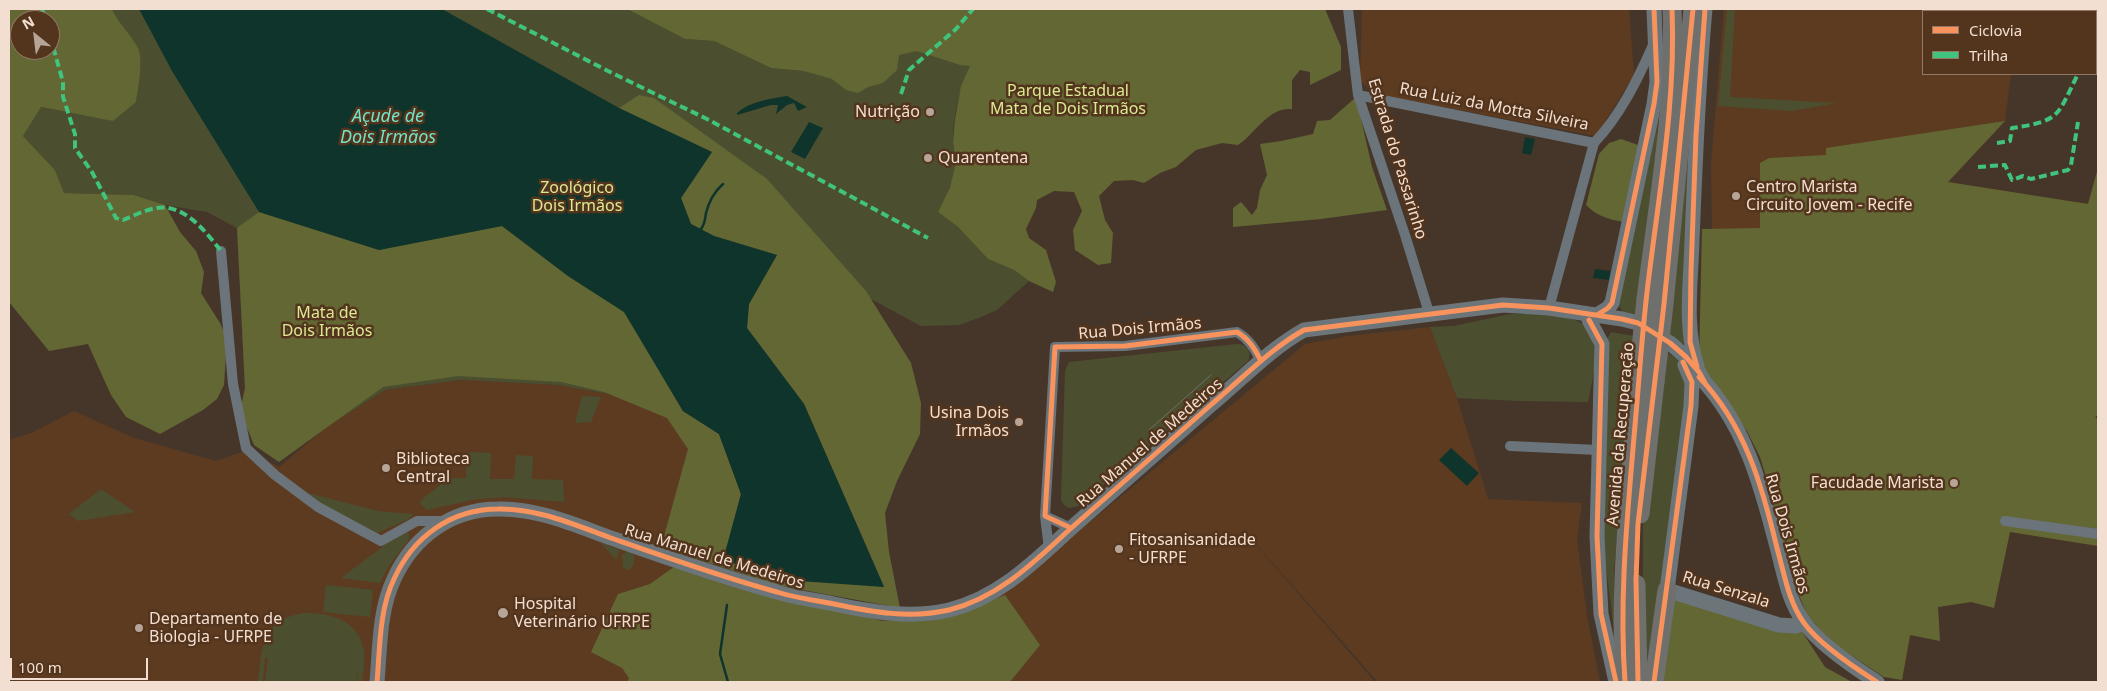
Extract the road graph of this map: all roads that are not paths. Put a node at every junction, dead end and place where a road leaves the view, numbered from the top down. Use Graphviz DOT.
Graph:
graph roads {
  1 [pos="1348,9"];
  2 [pos="1654,9"];
  3 [pos="1672,9"];
  4 [pos="1692,9"];
  5 [pos="1705,9"];
  6 [pos="1656,40"];
  7 [pos="1657,82"];
  8 [pos="1358,95"];
  9 [pos="1667,131"];
  10 [pos="1594,143"];
  11 [pos="221,251"];
  12 [pos="1612,302"];
  13 [pos="1549,308"];
  14 [pos="1430,316"];
  15 [pos="1588,316"];
  16 [pos="1618,323"];
  17 [pos="1304,330"];
  18 [pos="1690,342"];
  19 [pos="1602,344"];
  20 [pos="1676,348"];
  21 [pos="1260,362"];
  22 [pos="1684,362"];
  23 [pos="1702,377"];
  24 [pos="1646,380"];
  25 [pos="1725,409"];
  26 [pos="1690,411"];
  27 [pos="1510,446"];
  28 [pos="1598,450"];
  29 [pos="1045,516"];
  30 [pos="447,521"];
  31 [pos="2005,521"];
  32 [pos="1071,528"];
  33 [pos="2098,534"];
  34 [pos="1049,549"];
  35 [pos="1667,590"];
  36 [pos="1804,623"];
  37 [pos="377,682"];
  38 [pos="1616,682"];
  39 [pos="1624,682"];
  40 [pos="1638,682"];
  41 [pos="1654,682"];
  42 [pos="1877,682"];
  1 -- 8 [label="street, Estrada do Passarinho"];
  2 -- 6 [label="main road"];
  3 -- 9 [label="highway, Avenida da Recuperação"];
  4 -- 24 [label="highway, Avenida da Recuperação, bridge"];
  5 -- 18 [label="main road"];
  6 -- 7 [label="main road"];
  6 -- 10 [label="street"];
  7 -- 9 [label="highway"];
  7 -- 12 [label="main road"];
  8 -- 10 [label="street, Rua Luiz da Motta Silveira"];
  8 -- 14 [label="street, Estrada do Passarinho"];
  9 -- 24 [label="highway, Avenida da Recuperação, bridge"];
  10 -- 13 [label="street"];
  11 -- 30 [label="street, Rua Manuel de Medeiros"];
  12 -- 15 [label="main road"];
  12 -- 16 [label="main road"];
  13 -- 14 [label="main road, Rua Dois Irmãos"];
  13 -- 15 [label="main road, Rua Dois Irmãos"];
  14 -- 17 [label="main road, Rua Dois Irmãos"];
  15 -- 16 [label="main road, Rua Dois Irmãos"];
  15 -- 19 [label="main road, Avenida da Recuperação"];
  16 -- 19 [label="main road, Avenida da Recuperação"];
  16 -- 20 [label="main road, Rua Dois Irmãos"];
  16 -- 22 [label="main road, Rua Dois Irmãos"];
  17 -- 21 [label="main road, Rua Manuel de Medeiros"];
  18 -- 20 [label="main road"];
  18 -- 23 [label="main road, Rua Dois Irmãos"];
  19 -- 28 [label="main road, Avenida da Recuperação"];
  20 -- 23 [label="main road, Rua Dois Irmãos"];
  21 -- 29 [label="street, Rua Dois Irmãos"];
  21 -- 32 [label="main road, Rua Manuel de Medeiros"];
  22 -- 23 [label="main road, Rua Dois Irmãos"];
  22 -- 26 [label="main road"];
  23 -- 25 [label="main road, Rua Dois Irmãos"];
  24 -- 39 [label="highway, Avenida da Recuperação"];
  24 -- 40 [label="highway, Avenida da Recuperação"];
  25 -- 26 [label="main road"];
  25 -- 36 [label="main road, Rua Dois Irmãos"];
  26 -- 35 [label="main road"];
  27 -- 28 [label="street, Avenida da Recuperação"];
  28 -- 38 [label="main road, Avenida da Recuperação"];
  29 -- 32 [label="street"];
  29 -- 34 [label="street, Rua Dois Irmãos"];
  30 -- 34 [label="main road, Rua Manuel de Medeiros"];
  30 -- 37 [label="main road, Rua Manuel de Medeiros"];
  31 -- 33 [label="street"];
  32 -- 34 [label="main road, Rua Manuel de Medeiros"];
  35 -- 36 [label="main road, Rua Senzala"];
  35 -- 41 [label="highway"];
  36 -- 42 [label="main road, Rua Dois Irmãos"];
}
